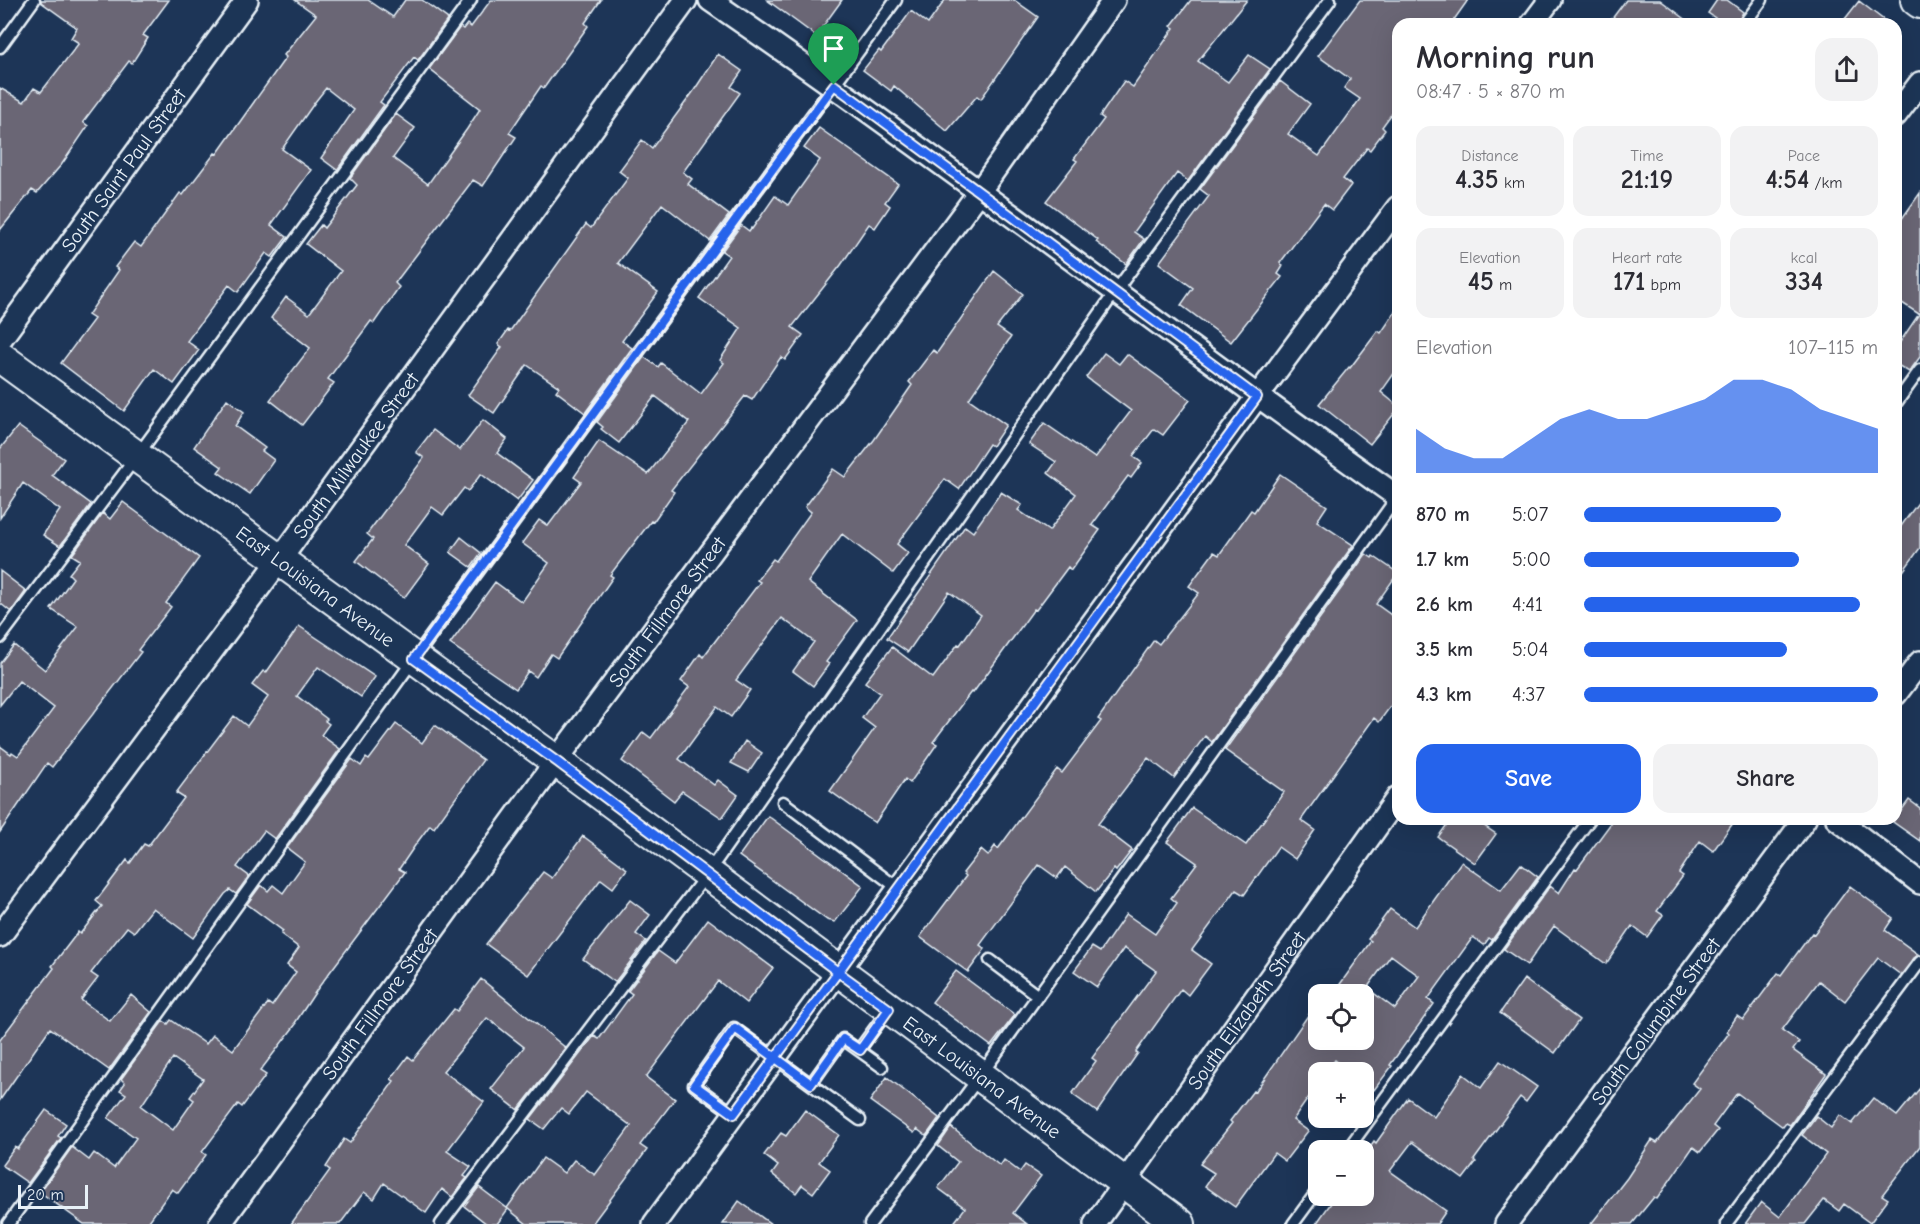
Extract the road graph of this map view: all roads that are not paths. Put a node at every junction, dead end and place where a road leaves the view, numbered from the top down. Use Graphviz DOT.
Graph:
graph roads {
  1 [pos="34,0"];
  2 [pos="247,0"];
  3 [pos="471,0"];
  4 [pos="686,0"];
  5 [pos="710,0"];
  6 [pos="896,0"];
  7 [pos="1114,0"];
  8 [pos="1330,0"];
  9 [pos="1550,0"];
  10 [pos="1762,0"];
  11 [pos="1916,0"];
  12 [pos="1920,3"];
  13 [pos="1536,18"];
  14 [pos="1748,18"];
  15 [pos="0,47"];
  16 [pos="1920,83"];
  17 [pos="834,85"];
  18 [pos="1902,107"];
  19 [pos="979,192"];
  20 [pos="1392,215"];
  21 [pos="1115,292"];
  22 [pos="0,340"];
  23 [pos="0,357"];
  24 [pos="1920,370"];
  25 [pos="1902,395"];
  26 [pos="1257,397"];
  27 [pos="137,456"];
  28 [pos="1392,493"];
  29 [pos="1392,505"];
  30 [pos="279,561"];
  31 [pos="0,638"];
  32 [pos="414,659"];
  33 [pos="1920,662"];
  34 [pos="1902,686"];
  35 [pos="556,761"];
  36 [pos="783,802"];
  37 [pos="1392,805"];
  38 [pos="1586,825"];
  39 [pos="1801,825"];
  40 [pos="1845,825"];
  41 [pos="706,874"];
  42 [pos="1920,883"];
  43 [pos="899,889"];
  44 [pos="0,936"];
  45 [pos="990,960"];
  46 [pos="1920,962"];
  47 [pos="838,972"];
  48 [pos="1038,996"];
  49 [pos="889,1009"];
  50 [pos="860,1050"];
  51 [pos="776,1058"];
  52 [pos="882,1067"];
  53 [pos="980,1076"];
  54 [pos="811,1084"];
  55 [pos="734,1114"];
  56 [pos="860,1120"];
  57 [pos="1354,1140"];
  58 [pos="1125,1185"];
  59 [pos="1308,1204"];
  60 [pos="8,1224"];
  61 [pos="220,1224"];
  62 [pos="441,1224"];
  63 [pos="654,1224"];
  64 [pos="870,1224"];
  65 [pos="1095,1224"];
  66 [pos="1180,1224"];
  67 [pos="1293,1224"];
  68 [pos="1506,1224"];
  69 [pos="1726,1224"];
  1 -- 15 [label="lane"];
  2 -- 22 [label="street, South Saint Paul Street"];
  3 -- 27 [label="lane"];
  4 -- 30 [label="street, South Milwaukee Street"];
  5 -- 17 [label="street"];
  6 -- 17 [label="lane"];
  7 -- 19 [label="street, South Fillmore Street"];
  8 -- 21 [label="lane"];
  9 -- 13 [label="street"];
  10 -- 14 [label="lane"];
  11 -- 12 [label="street"];
  16 -- 18 [label="street"];
  17 -- 19 [label="street"];
  17 -- 32 [label="lane"];
  19 -- 21 [label="street"];
  19 -- 35 [label="street, South Fillmore Street"];
  20 -- 26 [label="street"];
  21 -- 26 [label="street"];
  21 -- 41 [label="lane"];
  23 -- 27 [label="street, East Louisiana Avenue"];
  24 -- 25 [label="lane"];
  26 -- 28 [label="street"];
  26 -- 43 [label="street"];
  27 -- 30 [label="street, East Louisiana Avenue"];
  27 -- 31 [label="lane"];
  29 -- 48 [label="lane"];
  30 -- 32 [label="street, East Louisiana Avenue"];
  30 -- 44 [label="street, South Milwaukee Street"];
  32 -- 35 [label="street, East Louisiana Avenue"];
  32 -- 60 [label="lane"];
  33 -- 34 [label="street"];
  35 -- 41 [label="street, East Louisiana Avenue"];
  35 -- 61 [label="street, South Fillmore Street"];
  36 -- 43 [label="lane"];
  37 -- 58 [label="street, South Elizabeth Street"];
  38 -- 57 [label="lane"];
  39 -- 68 [label="street, South Columbine Street"];
  40 -- 42 [label="street"];
  41 -- 47 [label="street, East Louisiana Avenue"];
  41 -- 62 [label="lane"];
  43 -- 47 [label="street"];
  45 -- 48 [label="lane"];
  46 -- 69 [label="lane"];
  47 -- 49 [label="street, East Louisiana Avenue"];
  47 -- 51 [label="street"];
  48 -- 53 [label="lane"];
  49 -- 50 [label="lane"];
  49 -- 53 [label="street, East Louisiana Avenue"];
  50 -- 52 [label="lane"];
  50 -- 54 [label="lane"];
  51 -- 54 [label="lane"];
  51 -- 55 [label="street"];
  51 -- 55 [label="lane"];
  53 -- 58 [label="street, East Louisiana Avenue"];
  53 -- 64 [label="lane"];
  54 -- 56 [label="lane"];
  55 -- 63 [label="street"];
  58 -- 65 [label="street, South Elizabeth Street"];
  58 -- 66 [label="street, East Louisiana Avenue"];
  59 -- 67 [label="lane"];
}
